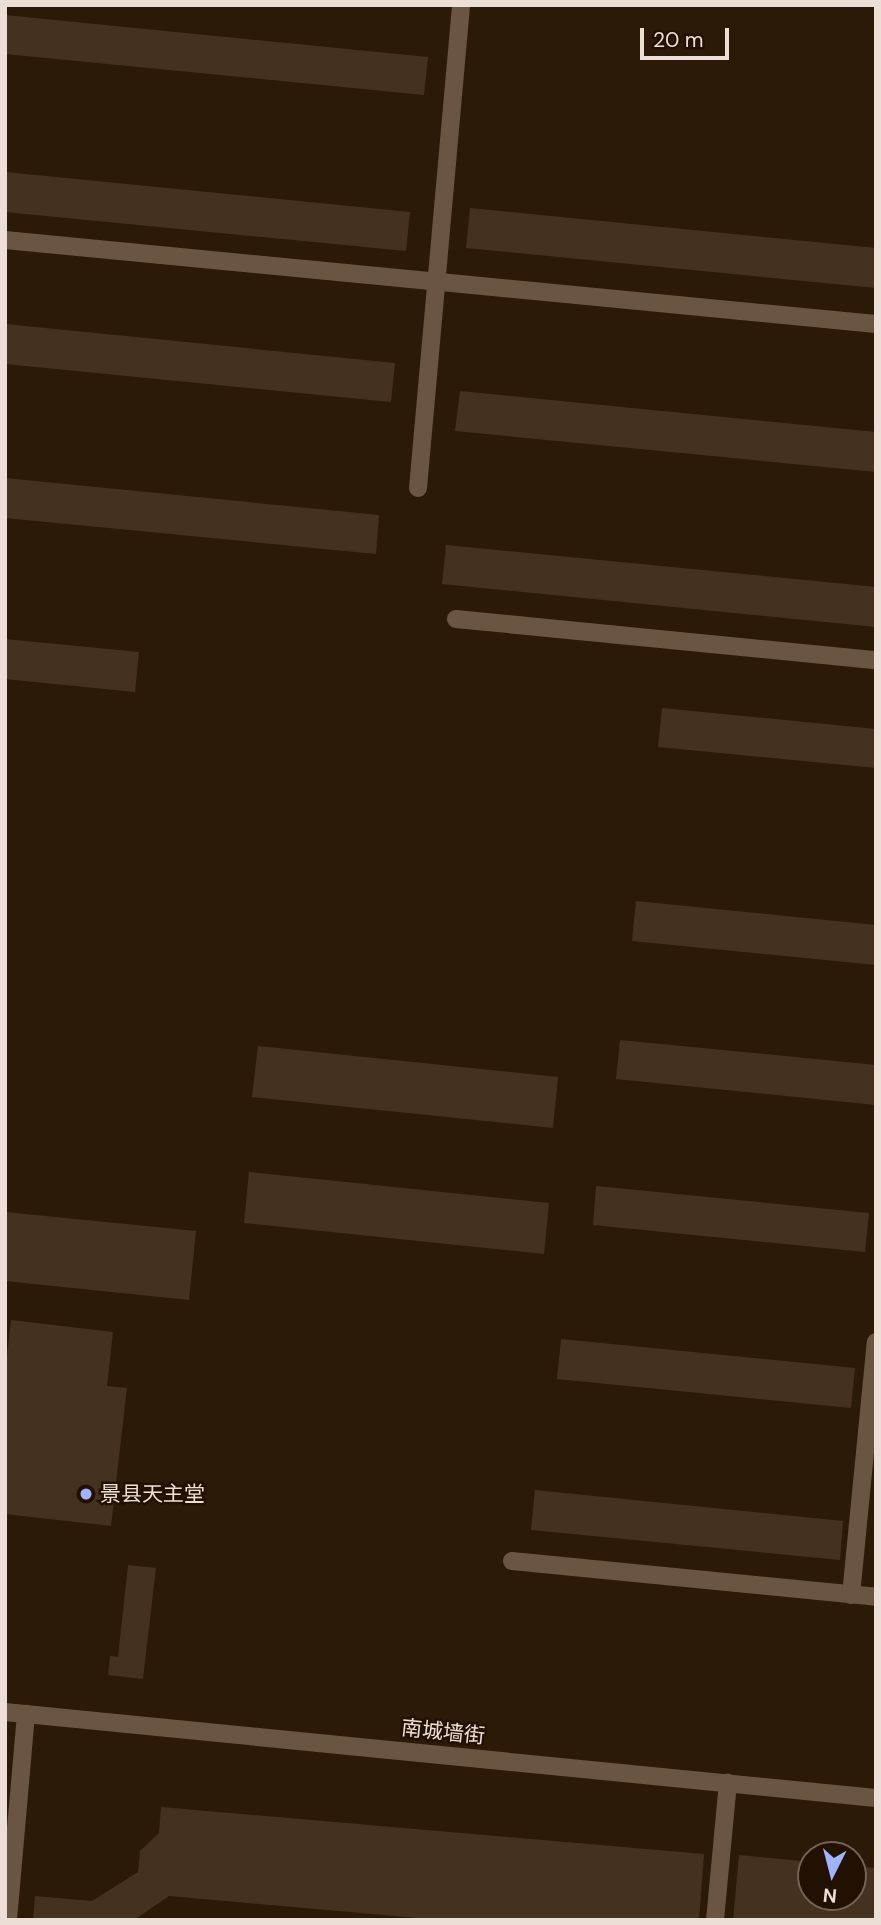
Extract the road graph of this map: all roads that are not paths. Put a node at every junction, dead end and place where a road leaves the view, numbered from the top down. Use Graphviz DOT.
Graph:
graph roads {
  1 [pos="461,5"];
  2 [pos="5,240"];
  3 [pos="436,281"];
  4 [pos="876,324"];
  5 [pos="418,488"];
  6 [pos="456,619"];
  7 [pos="876,660"];
  8 [pos="876,1342"];
  9 [pos="512,1561"];
  10 [pos="851,1595"];
  11 [pos="876,1597"];
  12 [pos="5,1712"];
  13 [pos="26,1714"];
  14 [pos="729,1783"];
  15 [pos="876,1798"];
  16 [pos="8,1920"];
  17 [pos="715,1920"];
  1 -- 3 [label="street"];
  2 -- 3 [label="street"];
  3 -- 4 [label="street"];
  3 -- 5 [label="street"];
  6 -- 7 [label="street"];
  8 -- 10 [label="street"];
  9 -- 10 [label="street"];
  10 -- 11 [label="street"];
  12 -- 13 [label="street, 南城墙街"];
  13 -- 14 [label="street, 南城墙街"];
  13 -- 16 [label="street"];
  14 -- 15 [label="street, 南城墙街"];
  14 -- 17 [label="street"];
}
